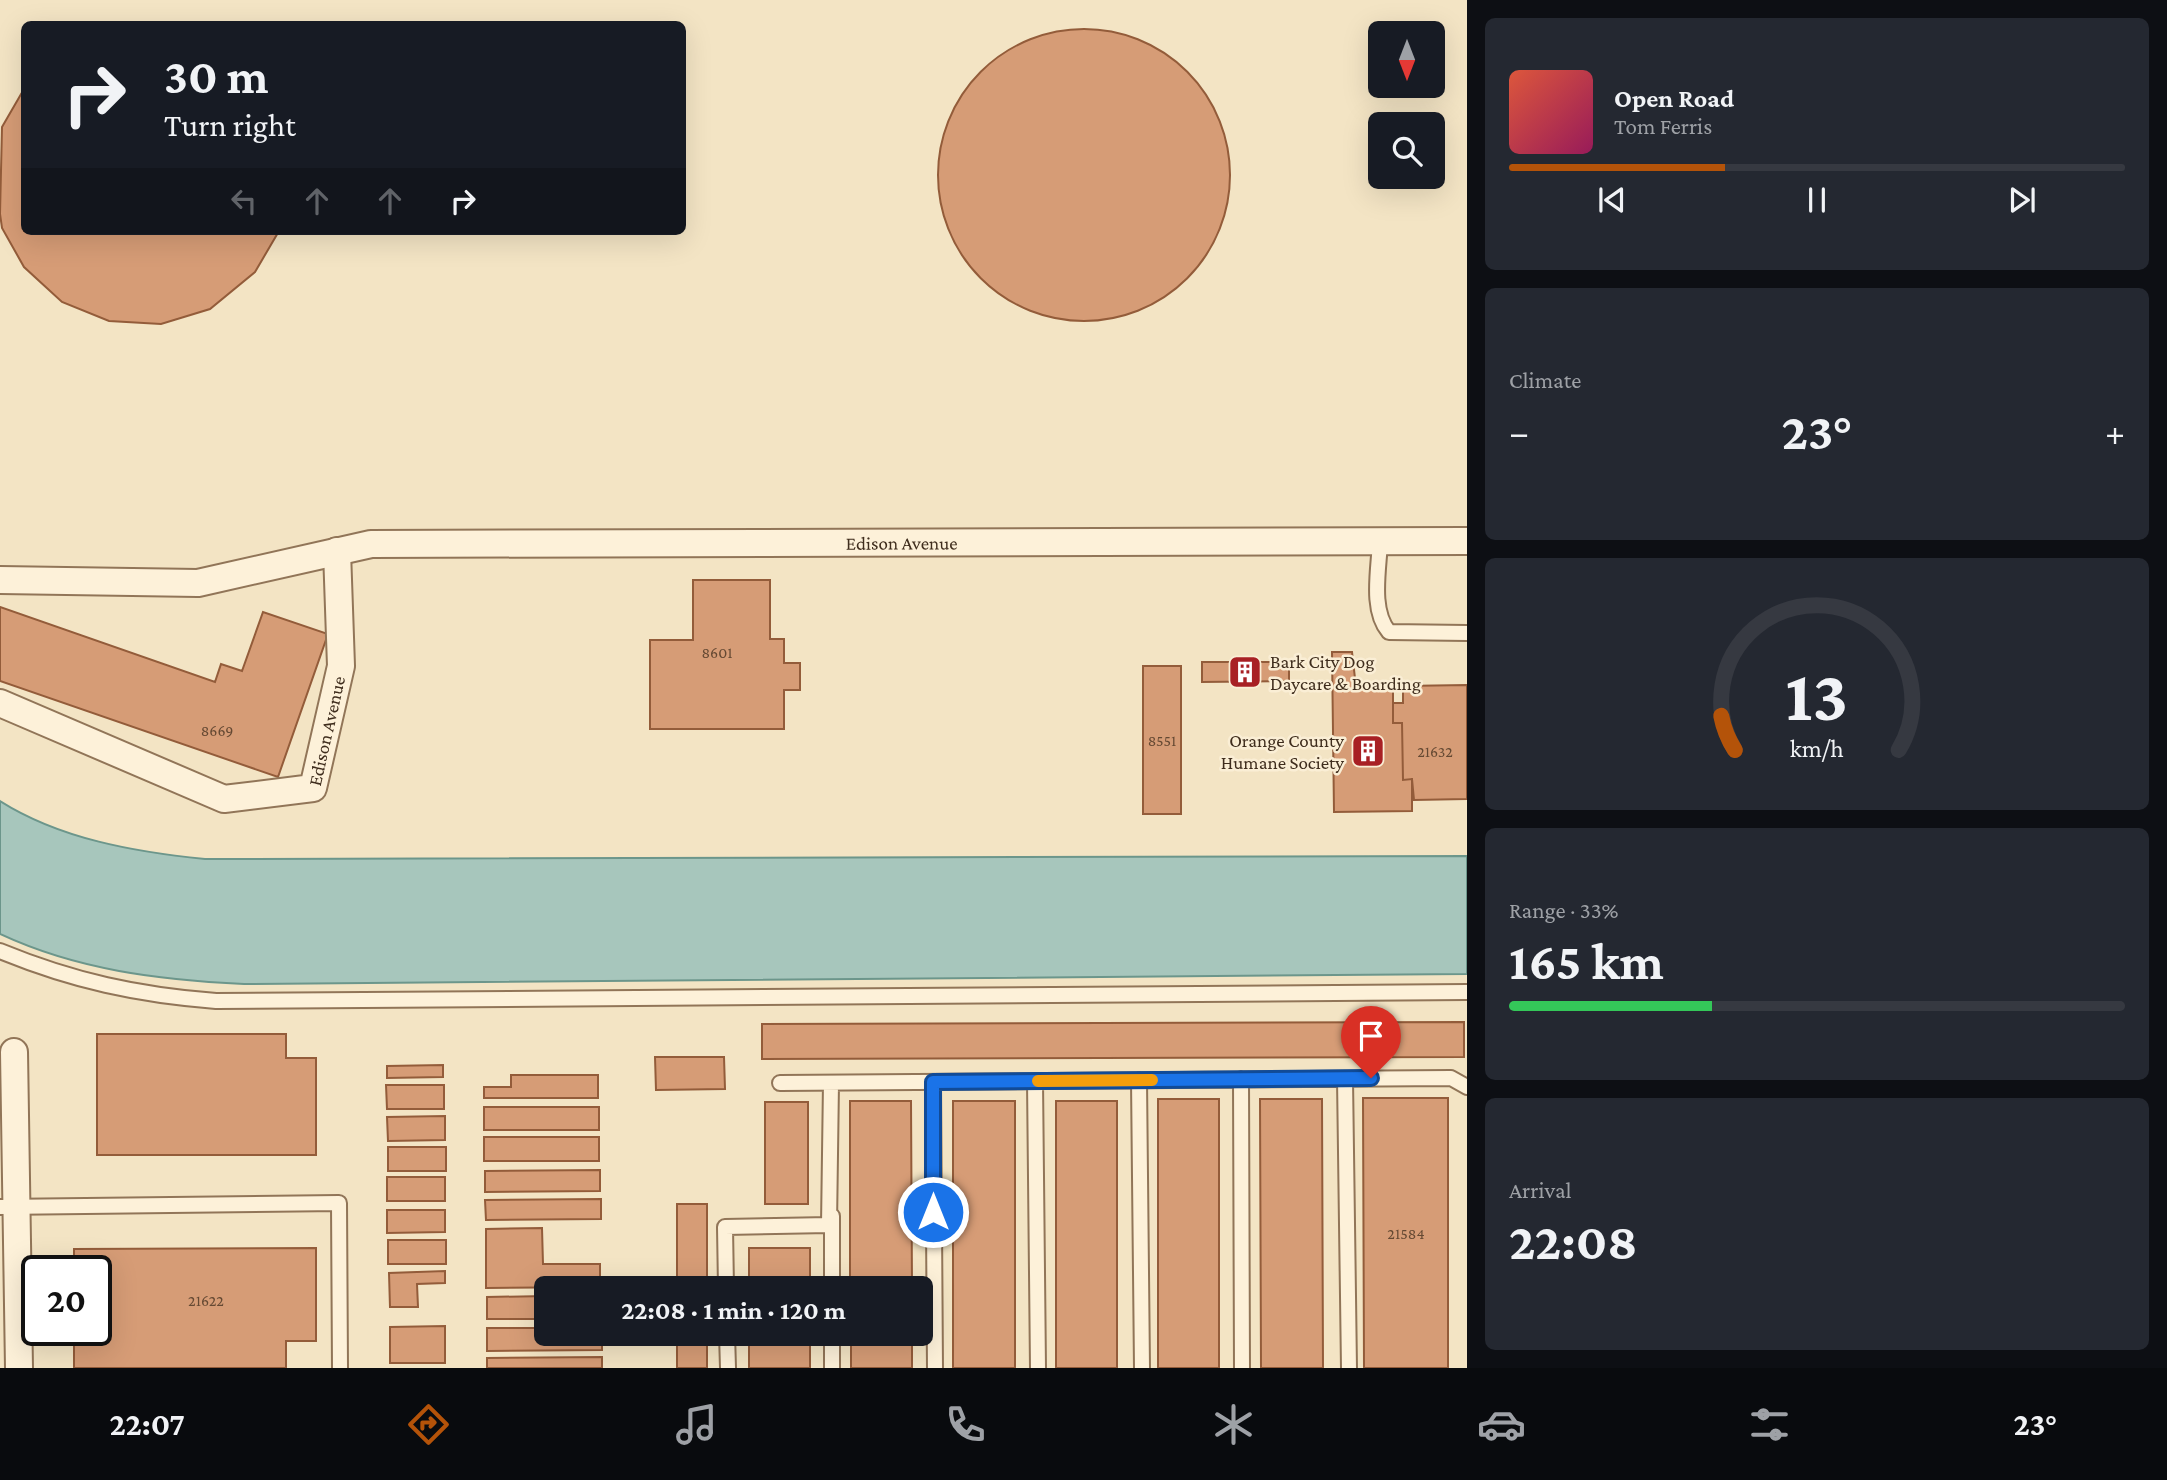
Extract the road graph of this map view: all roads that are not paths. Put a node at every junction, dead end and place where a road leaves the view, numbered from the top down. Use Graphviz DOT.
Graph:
graph roads {
  1 [pos="1380,541"];
  2 [pos="1467,541"];
  3 [pos="337,551"];
  4 [pos="0,580"];
  5 [pos="1467,633"];
  6 [pos="0,703"];
  7 [pos="0,951"];
  8 [pos="1467,992"];
  9 [pos="7,1048"];
  10 [pos="1241,1079"];
  11 [pos="1345,1079"];
  12 [pos="1139,1080"];
  13 [pos="1035,1081"];
  14 [pos="933,1082"];
  15 [pos="780,1083"];
  16 [pos="831,1083"];
  17 [pos="1467,1087"];
  18 [pos="8,1207"];
  19 [pos="726,1276"];
  20 [pos="832,1276"];
  21 [pos="727,1346"];
  22 [pos="832,1346"];
  23 [pos="19,1368"];
  24 [pos="340,1368"];
  25 [pos="728,1368"];
  26 [pos="832,1368"];
  27 [pos="935,1368"];
  28 [pos="1038,1368"];
  29 [pos="1142,1368"];
  30 [pos="1242,1368"];
  31 [pos="1349,1368"];
  1 -- 2 [label="street, Edison Avenue"];
  1 -- 3 [label="street, Edison Avenue"];
  1 -- 5 [label="lane"];
  3 -- 4 [label="street, Edison Avenue"];
  3 -- 6 [label="street, Edison Avenue"];
  7 -- 8 [label="lane"];
  9 -- 18 [label="street"];
  10 -- 11 [label="lane"];
  10 -- 12 [label="lane"];
  10 -- 30 [label="lane"];
  11 -- 17 [label="lane"];
  11 -- 31 [label="lane"];
  12 -- 13 [label="lane"];
  12 -- 29 [label="lane"];
  13 -- 14 [label="lane"];
  13 -- 28 [label="lane"];
  14 -- 16 [label="lane"];
  14 -- 27 [label="lane"];
  15 -- 16 [label="lane"];
  16 -- 19 [label="lane"];
  16 -- 20 [label="lane"];
  18 -- 23 [label="street"];
  18 -- 24 [label="lane"];
  21 -- 25 [label="lane"];
  22 -- 26 [label="lane"];
}
